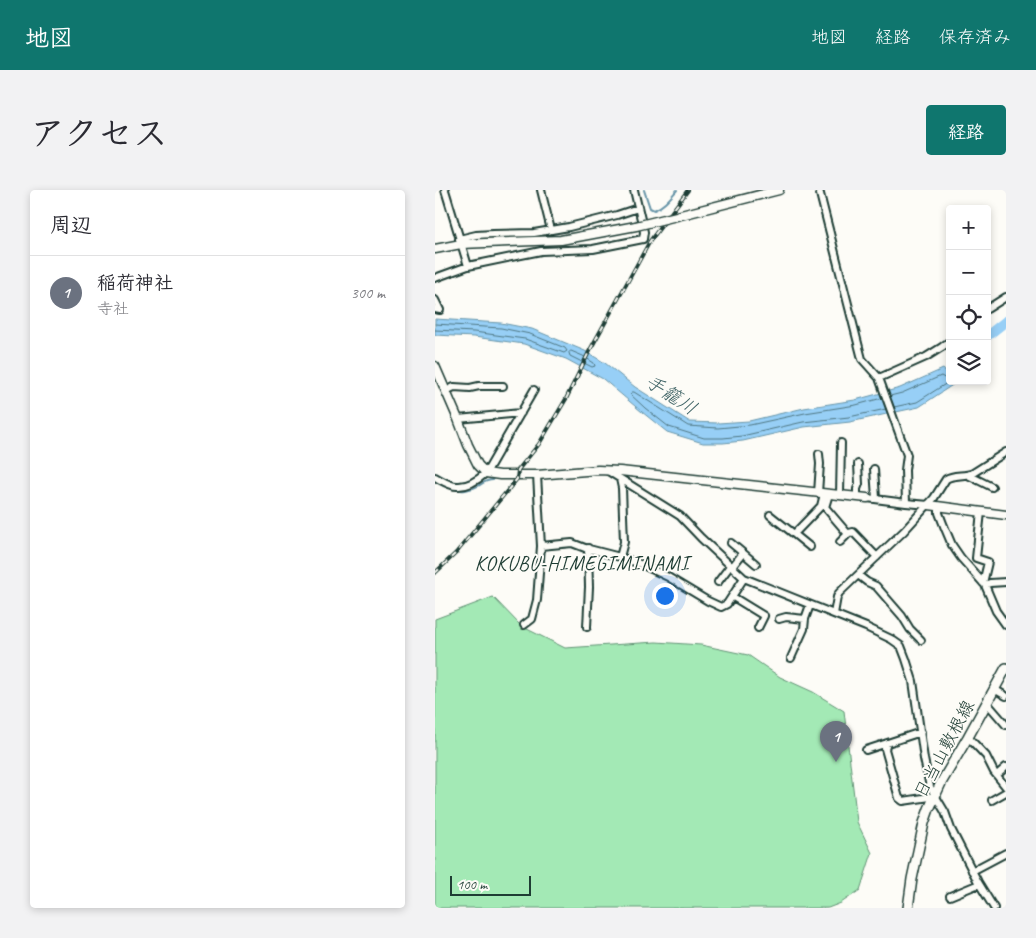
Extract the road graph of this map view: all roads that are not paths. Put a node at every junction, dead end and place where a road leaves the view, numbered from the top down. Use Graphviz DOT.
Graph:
graph roads {
  1 [pos="445,190"];
  2 [pos="541,190"];
  3 [pos="634,190"];
  4 [pos="779,190"];
  5 [pos="819,190"];
  6 [pos="638,208"];
  7 [pos="551,230"];
  8 [pos="460,241"];
  9 [pos="435,249"];
  10 [pos="469,266"];
  11 [pos="435,278"];
  12 [pos="1006,297"];
  13 [pos="435,300"];
  14 [pos="991,306"];
  15 [pos="435,310"];
  16 [pos="946,344"];
  17 [pos="435,366"];
  18 [pos="879,380"];
  19 [pos="503,386"];
  20 [pos="533,390"];
  21 [pos="446,391"];
  22 [pos="521,413"];
  23 [pos="458,419"];
  24 [pos="841,443"];
  25 [pos="1006,452"];
  26 [pos="819,454"];
  27 [pos="858,464"];
  28 [pos="874,469"];
  29 [pos="608,471"];
  30 [pos="486,473"];
  31 [pos="537,475"];
  32 [pos="435,476"];
  33 [pos="968,476"];
  34 [pos="620,479"];
  35 [pos="992,487"];
  36 [pos="824,494"];
  37 [pos="839,495"];
  38 [pos="857,496"];
  39 [pos="867,498"];
  40 [pos="876,498"];
  41 [pos="907,503"];
  42 [pos="929,505"];
  43 [pos="939,506"];
  44 [pos="981,512"];
  45 [pos="770,515"];
  46 [pos="1006,515"];
  47 [pos="794,534"];
  48 [pos="848,534"];
  49 [pos="731,542"];
  50 [pos="840,542"];
  51 [pos="541,546"];
  52 [pos="810,547"];
  53 [pos="588,548"];
  54 [pos="743,553"];
  55 [pos="620,557"];
  56 [pos="877,557"];
  57 [pos="756,564"];
  58 [pos="731,567"];
  59 [pos="858,575"];
  60 [pos="744,578"];
  61 [pos="718,582"];
  62 [pos="1006,582"];
  63 [pos="984,584"];
  64 [pos="733,597"];
  65 [pos="809,605"];
  66 [pos="835,614"];
  67 [pos="779,619"];
  68 [pos="805,619"];
  69 [pos="524,624"];
  70 [pos="1006,625"];
  71 [pos="587,626"];
  72 [pos="758,628"];
  73 [pos="921,640"];
  74 [pos="791,658"];
  75 [pos="1006,668"];
  76 [pos="995,689"];
  77 [pos="1006,696"];
  78 [pos="987,703"];
  79 [pos="1006,725"];
  80 [pos="921,732"];
  81 [pos="968,737"];
  82 [pos="887,743"];
  83 [pos="866,750"];
  84 [pos="1006,767"];
  85 [pos="997,775"];
  86 [pos="1006,787"];
  87 [pos="1006,792"];
  88 [pos="935,796"];
  89 [pos="992,800"];
  90 [pos="1006,853"];
  91 [pos="972,871"];
  92 [pos="979,884"];
  93 [pos="949,896"];
  94 [pos="908,908"];
  95 [pos="994,908"];
  1 -- 8 [label="street"];
  2 -- 7 [label="street"];
  3 -- 6 [label="street"];
  4 -- 8 [label="street, bridge"];
  5 -- 18 [label="street"];
  6 -- 7 [label="street"];
  6 -- 10 [label="street"];
  7 -- 8 [label="street"];
  8 -- 9 [label="street"];
  8 -- 10 [label="street"];
  10 -- 11 [label="street"];
  12 -- 14 [label="street"];
  13 -- 15 [label="street"];
  16 -- 18 [label="street"];
  17 -- 21 [label="street"];
  18 -- 41 [label="street"];
  19 -- 21 [label="street"];
  20 -- 22 [label="street"];
  21 -- 23 [label="street"];
  22 -- 23 [label="street"];
  22 -- 30 [label="street"];
  23 -- 30 [label="street"];
  24 -- 37 [label="street"];
  25 -- 33 [label="street"];
  26 -- 36 [label="street"];
  27 -- 38 [label="street"];
  28 -- 40 [label="street"];
  29 -- 31 [label="street"];
  29 -- 34 [label="street"];
  29 -- 36 [label="street"];
  30 -- 31 [label="street"];
  30 -- 32 [label="street"];
  31 -- 51 [label="street"];
  33 -- 35 [label="street"];
  33 -- 42 [label="street"];
  34 -- 55 [label="street"];
  34 -- 58 [label="street"];
  36 -- 37 [label="street"];
  36 -- 47 [label="street"];
  36 -- 48 [label="street"];
  37 -- 38 [label="street"];
  38 -- 39 [label="street"];
  39 -- 40 [label="street"];
  40 -- 41 [label="street"];
  41 -- 42 [label="street"];
  42 -- 43 [label="street"];
  42 -- 56 [label="street"];
  43 -- 44 [label="street"];
  43 -- 63 [label="street"];
  44 -- 46 [label="street"];
  44 -- 63 [label="street"];
  45 -- 47 [label="street"];
  47 -- 52 [label="street"];
  48 -- 50 [label="street"];
  48 -- 56 [label="street"];
  49 -- 54 [label="street"];
  51 -- 53 [label="street"];
  51 -- 69 [label="street"];
  53 -- 55 [label="street"];
  53 -- 71 [label="street"];
  54 -- 57 [label="street"];
  54 -- 58 [label="street"];
  55 -- 64 [label="street"];
  56 -- 59 [label="street"];
  58 -- 60 [label="street"];
  58 -- 61 [label="street"];
  59 -- 66 [label="street"];
  59 -- 73 [label="street"];
  60 -- 64 [label="street"];
  60 -- 65 [label="street"];
  62 -- 63 [label="street"];
  63 -- 70 [label="street"];
  64 -- 72 [label="street"];
  65 -- 66 [label="street"];
  65 -- 68 [label="street"];
  66 -- 80 [label="street"];
  67 -- 68 [label="street"];
  68 -- 74 [label="street"];
  75 -- 76 [label="main road, 日当山敷根線"];
  76 -- 77 [label="street"];
  76 -- 78 [label="main road, 日当山敷根線"];
  78 -- 79 [label="street"];
  78 -- 81 [label="main road, 日当山敷根線"];
  80 -- 82 [label="street"];
  80 -- 88 [label="street"];
  81 -- 85 [label="street"];
  81 -- 88 [label="main road, 日当山敷根線"];
  82 -- 83 [label="street"];
  82 -- 88 [label="street"];
  84 -- 85 [label="street"];
  85 -- 86 [label="street"];
  87 -- 89 [label="street"];
  88 -- 91 [label="street"];
  88 -- 94 [label="main road, 日当山敷根線"];
  90 -- 91 [label="street"];
  91 -- 92 [label="street"];
  92 -- 93 [label="street"];
  92 -- 95 [label="street"];
}
